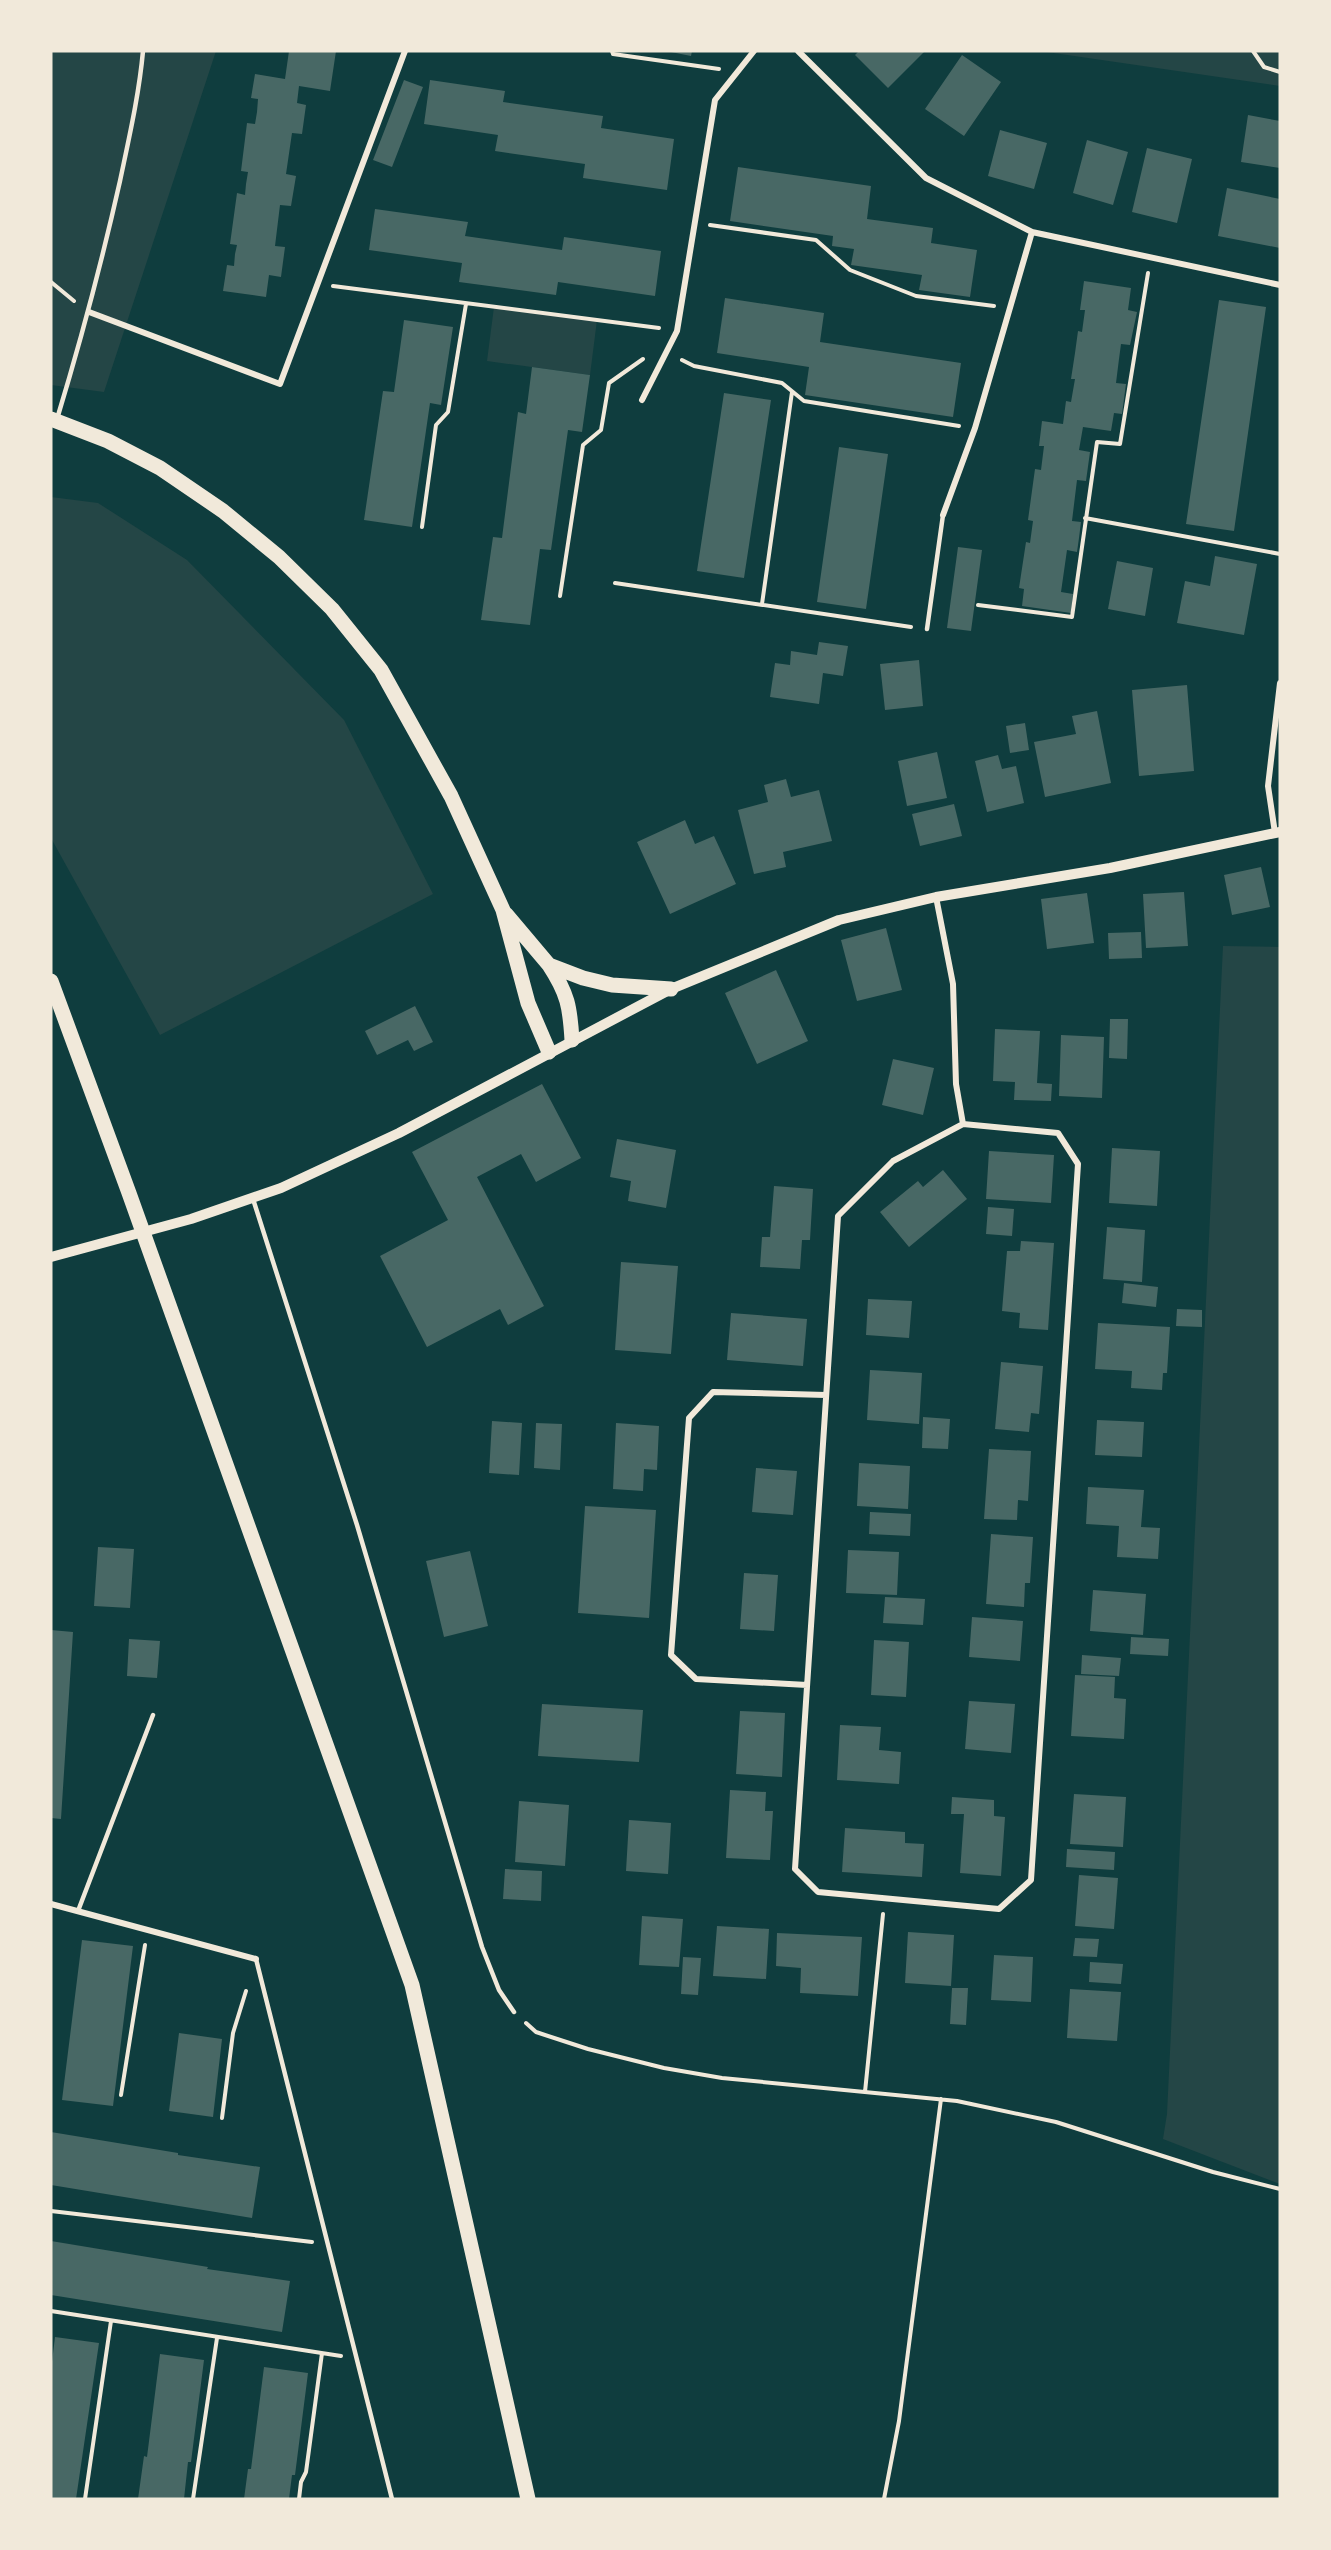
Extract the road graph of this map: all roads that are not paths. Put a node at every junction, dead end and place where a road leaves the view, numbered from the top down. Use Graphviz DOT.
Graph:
graph roads {
  1 [pos="143,51"];
  2 [pos="405,51"];
  3 [pos="754,51"];
  4 [pos="798,51"];
  5 [pos="1032,232"];
  6 [pos="1280,285"];
  7 [pos="89,312"];
  8 [pos="642,400"];
  9 [pos="54,419"];
  10 [pos="943,515"];
  11 [pos="927,629"];
  12 [pos="1280,683"];
  13 [pos="1277,832"];
  14 [pos="936,897"];
  15 [pos="503,910"];
  16 [pos="549,965"];
  17 [pos="51,981"];
  18 [pos="671,989"];
  19 [pos="572,1040"];
  20 [pos="549,1052"];
  21 [pos="963,1124"];
  22 [pos="253,1198"];
  23 [pos="51,1257"];
  24 [pos="826,1395"];
  25 [pos="807,1685"];
  26 [pos="153,1715"];
  27 [pos="51,1904"];
  28 [pos="78,1911"];
  29 [pos="256,1959"];
  30 [pos="514,2012"];
  31 [pos="392,2499"];
  32 [pos="528,2499"];
  1 -- 7 [label="lane"];
  2 -- 7 [label="street"];
  3 -- 8 [label="street"];
  4 -- 5 [label="street"];
  5 -- 6 [label="street"];
  5 -- 10 [label="street"];
  7 -- 9 [label="lane"];
  9 -- 15 [label="main road"];
  10 -- 11 [label="lane"];
  12 -- 13 [label="street"];
  13 -- 14 [label="street"];
  14 -- 18 [label="street"];
  14 -- 21 [label="street"];
  15 -- 16 [label="main road"];
  15 -- 20 [label="main road"];
  16 -- 18 [label="main road"];
  16 -- 19 [label="main road"];
  17 -- 32 [label="main road"];
  18 -- 19 [label="street"];
  19 -- 20 [label="street"];
  20 -- 22 [label="street"];
  21 -- 24 [label="street"];
  21 -- 25 [label="street"];
  22 -- 23 [label="street"];
  22 -- 30 [label="lane"];
  24 -- 25 [label="street"];
  24 -- 25 [label="street"];
  26 -- 28 [label="lane"];
  27 -- 28 [label="street"];
  28 -- 29 [label="street"];
  29 -- 31 [label="lane"];
}
